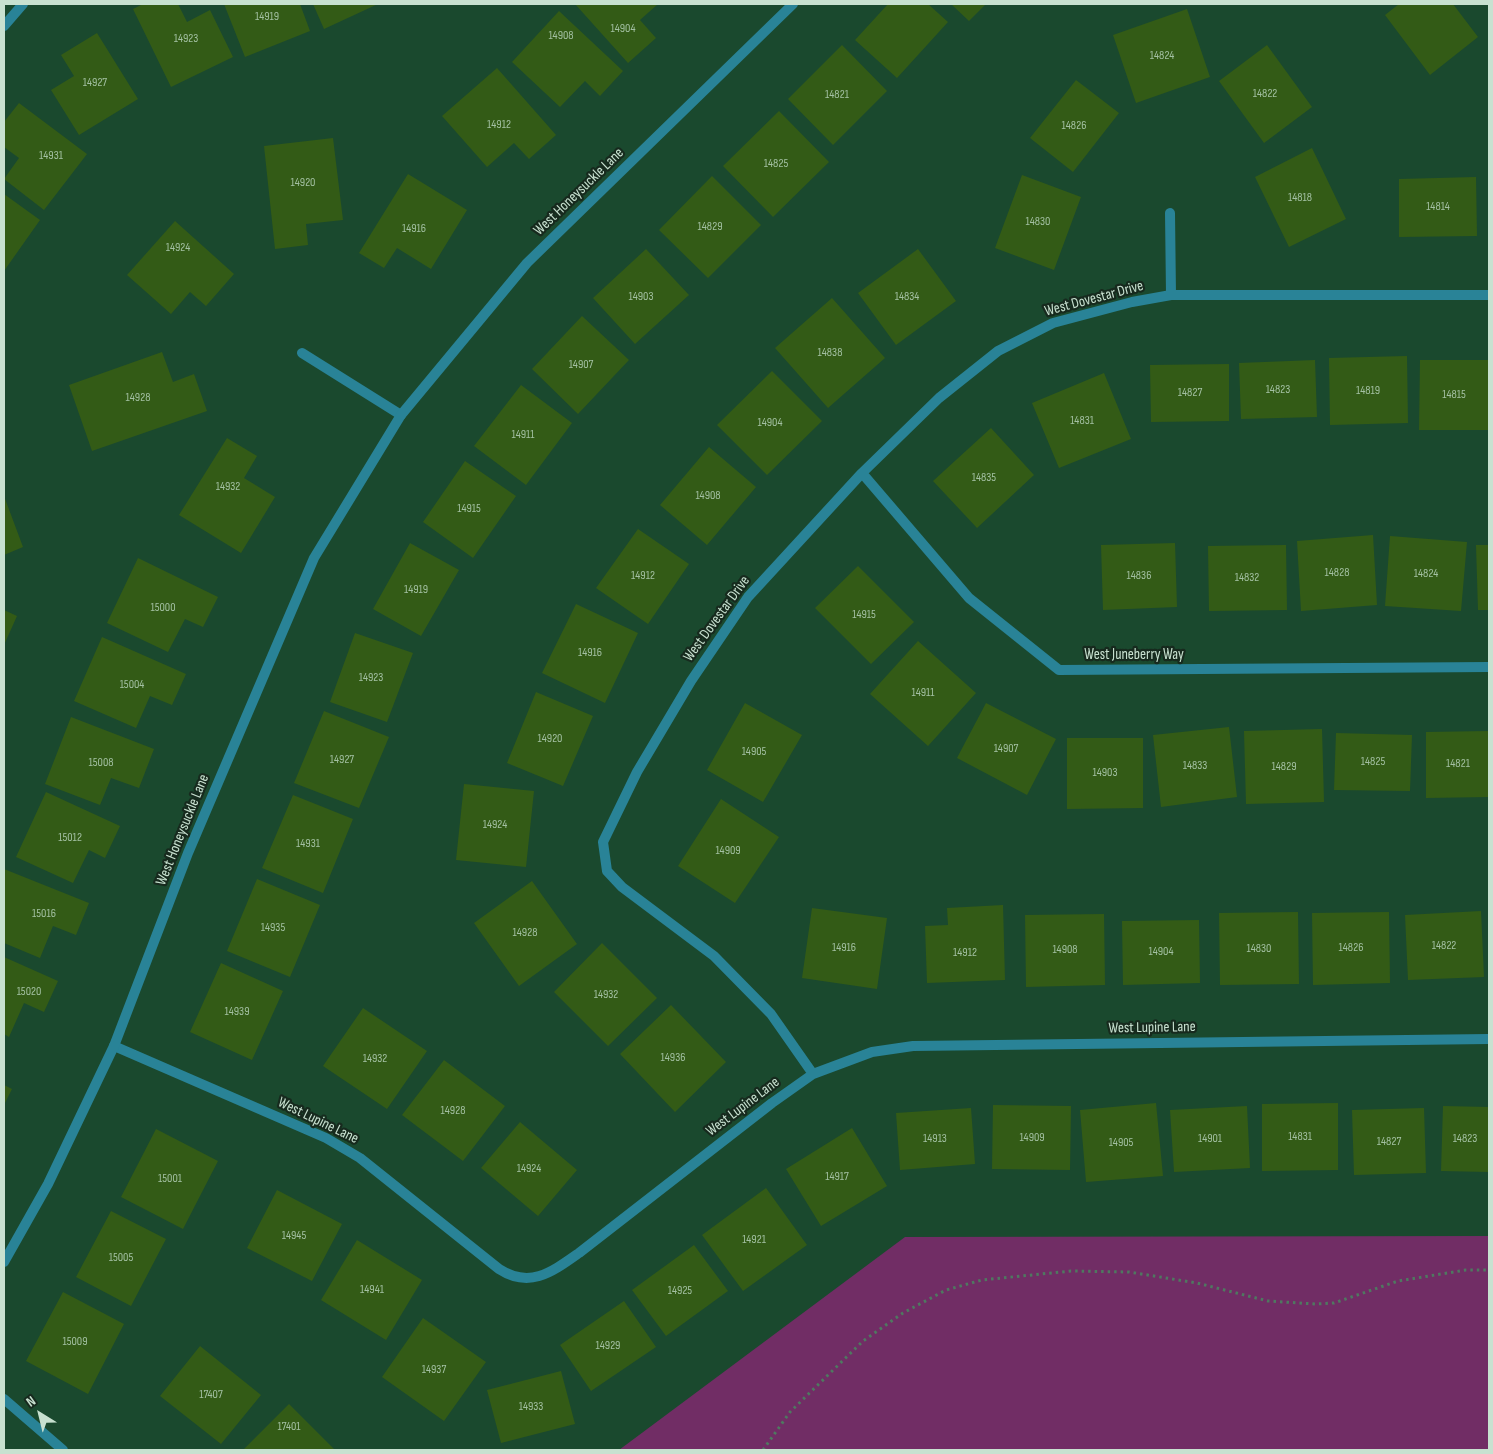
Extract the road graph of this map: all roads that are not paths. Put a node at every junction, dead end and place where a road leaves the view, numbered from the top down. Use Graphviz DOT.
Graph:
graph roads {
  1 [pos="23,4"];
  2 [pos="793,4"];
  3 [pos="4,26"];
  4 [pos="1170,213"];
  5 [pos="1171,295"];
  6 [pos="1489,295"];
  7 [pos="302,353"];
  8 [pos="401,415"];
  9 [pos="862,473"];
  10 [pos="1489,667"];
  11 [pos="1489,1039"];
  12 [pos="114,1046"];
  13 [pos="813,1074"];
  14 [pos="4,1262"];
  15 [pos="4,1399"];
  16 [pos="63,1450"];
  1 -- 3 [label="street"];
  2 -- 8 [label="street, West Honeysuckle Lane"];
  4 -- 5 [label="street"];
  5 -- 6 [label="street, West Dovestar Drive"];
  5 -- 9 [label="street, West Dovestar Drive"];
  7 -- 8 [label="street"];
  8 -- 12 [label="street, West Honeysuckle Lane"];
  9 -- 10 [label="street, West Juneberry Way"];
  9 -- 13 [label="street, West Dovestar Drive"];
  11 -- 13 [label="street, West Lupine Lane"];
  12 -- 13 [label="street, West Lupine Lane"];
  12 -- 14 [label="street, West Honeysuckle Lane"];
  15 -- 16 [label="street"];
}
